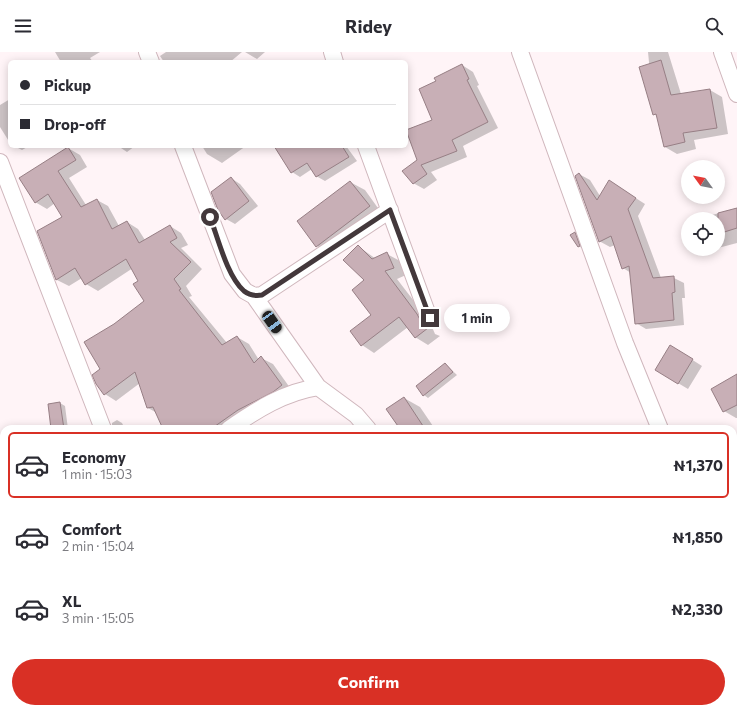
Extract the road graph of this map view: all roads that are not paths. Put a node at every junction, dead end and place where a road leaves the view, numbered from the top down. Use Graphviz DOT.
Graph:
graph roads {
  1 [pos="520,52"];
  2 [pos="722,52"];
  3 [pos="737,94"];
  4 [pos="184,148"];
  5 [pos="367,148"];
  6 [pos="0,162"];
  7 [pos="390,210"];
  8 [pos="254,296"];
  9 [pos="430,318"];
  10 [pos="318,387"];
  11 [pos="101,425"];
  12 [pos="235,425"];
  13 [pos="365,425"];
  14 [pos="658,425"];
  1 -- 14 [label="street"];
  2 -- 3 [label="street"];
  4 -- 8 [label="street"];
  5 -- 7 [label="street"];
  6 -- 11 [label="street"];
  7 -- 8 [label="street"];
  7 -- 9 [label="street"];
  8 -- 10 [label="street"];
  10 -- 12 [label="street"];
  10 -- 13 [label="street"];
}
